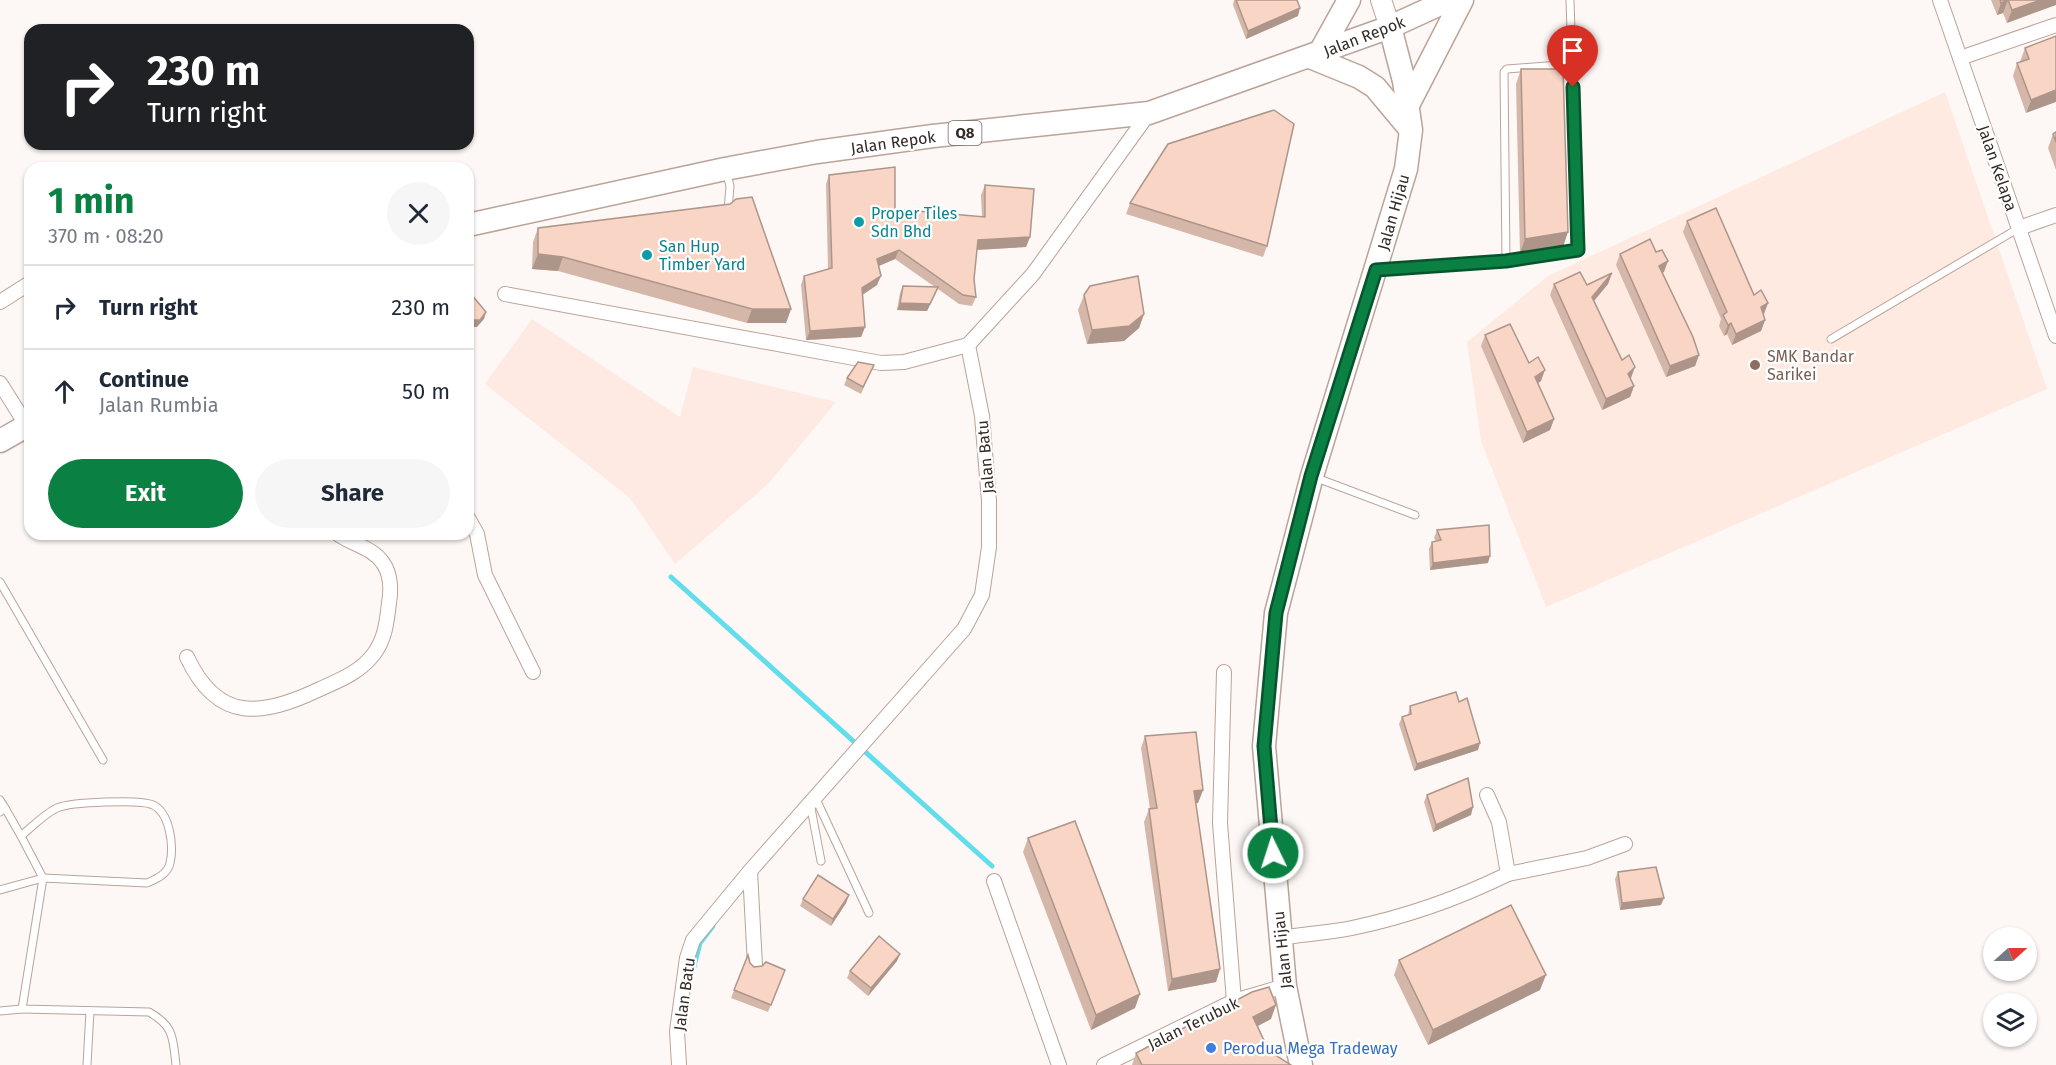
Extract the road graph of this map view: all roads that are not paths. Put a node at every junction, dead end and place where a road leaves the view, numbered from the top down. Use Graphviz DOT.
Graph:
graph roads {
  1 [pos="1348,0"];
  2 [pos="1381,0"];
  3 [pos="1449,0"];
  4 [pos="1462,0"];
  5 [pos="1570,0"];
  6 [pos="1940,0"];
  7 [pos="2056,25"];
  8 [pos="1390,27"];
  9 [pos="1314,55"];
  10 [pos="1960,58"];
  11 [pos="1572,64"];
  12 [pos="1407,107"];
  13 [pos="1149,112"];
  14 [pos="1411,130"];
  15 [pos="725,169"];
  16 [pos="724,213"];
  17 [pos="2056,215"];
  18 [pos="474,224"];
  19 [pos="2019,228"];
  20 [pos="1506,261"];
  21 [pos="1376,270"];
  22 [pos="24,287"];
  23 [pos="505,294"];
  24 [pos="0,302"];
  25 [pos="2056,336"];
  26 [pos="1832,339"];
  27 [pos="968,345"];
  28 [pos="0,383"];
  29 [pos="24,419"];
  30 [pos="24,427"];
  31 [pos="0,441"];
  32 [pos="1311,476"];
  33 [pos="1415,516"];
  34 [pos="474,529"];
  35 [pos="350,540"];
  36 [pos="0,582"];
  37 [pos="187,657"];
  38 [pos="533,672"];
  39 [pos="1224,672"];
  40 [pos="103,760"];
  41 [pos="1487,795"];
  42 [pos="0,800"];
  43 [pos="813,800"];
  44 [pos="3,810"];
  45 [pos="21,836"];
  46 [pos="1625,844"];
  47 [pos="821,861"];
  48 [pos="750,871"];
  49 [pos="1508,874"];
  50 [pos="44,878"];
  51 [pos="994,882"];
  52 [pos="0,890"];
  53 [pos="869,913"];
  54 [pos="1279,938"];
  55 [pos="755,966"];
  56 [pos="1285,986"];
  57 [pos="1234,1001"];
  58 [pos="21,1009"];
  59 [pos="0,1011"];
  60 [pos="90,1011"];
  61 [pos="87,1065"];
  62 [pos="176,1065"];
  63 [pos="679,1065"];
  64 [pos="1059,1065"];
  65 [pos="1104,1065"];
  66 [pos="1301,1065"];
  1 -- 9 [label="main road"];
  2 -- 8 [label="main road"];
  3 -- 8 [label="main road, Jalan Repok / Q8"];
  4 -- 12 [label="main road"];
  5 -- 11 [label="lane"];
  6 -- 10 [label="street, Jalan Kelapa"];
  7 -- 10 [label="street"];
  8 -- 9 [label="main road, Jalan Repok / Q8"];
  8 -- 12 [label="main road, Jalan Hijau"];
  9 -- 13 [label="main road, Jalan Repok / Q8"];
  9 -- 14 [label="main road"];
  10 -- 19 [label="street, Jalan Kelapa"];
  11 -- 20 [label="lane"];
  11 -- 20 [label="lane"];
  12 -- 14 [label="main road, Jalan Hijau"];
  13 -- 15 [label="main road, Jalan Repok / Q8"];
  13 -- 27 [label="street"];
  14 -- 21 [label="main road, Jalan Hijau"];
  15 -- 16 [label="lane"];
  15 -- 18 [label="main road, Jalan Repok / Q8"];
  17 -- 19 [label="street"];
  19 -- 25 [label="street, Jalan Kelapa"];
  19 -- 26 [label="lane"];
  20 -- 21 [label="lane"];
  21 -- 32 [label="main road, Jalan Hijau"];
  22 -- 24 [label="street"];
  23 -- 27 [label="street"];
  27 -- 43 [label="street, Jalan Batu"];
  28 -- 29 [label="street"];
  30 -- 31 [label="main road"];
  32 -- 33 [label="lane"];
  32 -- 54 [label="main road, Jalan Hijau"];
  34 -- 38 [label="street"];
  35 -- 37 [label="street"];
  36 -- 40 [label="lane"];
  39 -- 57 [label="street"];
  41 -- 49 [label="street"];
  42 -- 44 [label="lane"];
  43 -- 47 [label="lane"];
  43 -- 48 [label="street, Jalan Batu"];
  43 -- 53 [label="lane"];
  44 -- 45 [label="lane"];
  45 -- 50 [label="lane"];
  45 -- 50 [label="lane"];
  46 -- 49 [label="street"];
  48 -- 55 [label="street"];
  48 -- 63 [label="street, Jalan Batu"];
  49 -- 54 [label="street"];
  50 -- 52 [label="lane"];
  50 -- 58 [label="lane"];
  51 -- 64 [label="street"];
  54 -- 56 [label="main road, Jalan Hijau"];
  56 -- 57 [label="street, Jalan Terubuk"];
  56 -- 66 [label="main road, Jalan Hijau"];
  57 -- 65 [label="street, Jalan Terubuk"];
  58 -- 59 [label="lane"];
  58 -- 60 [label="lane"];
  60 -- 61 [label="lane"];
  60 -- 62 [label="lane"];
}
